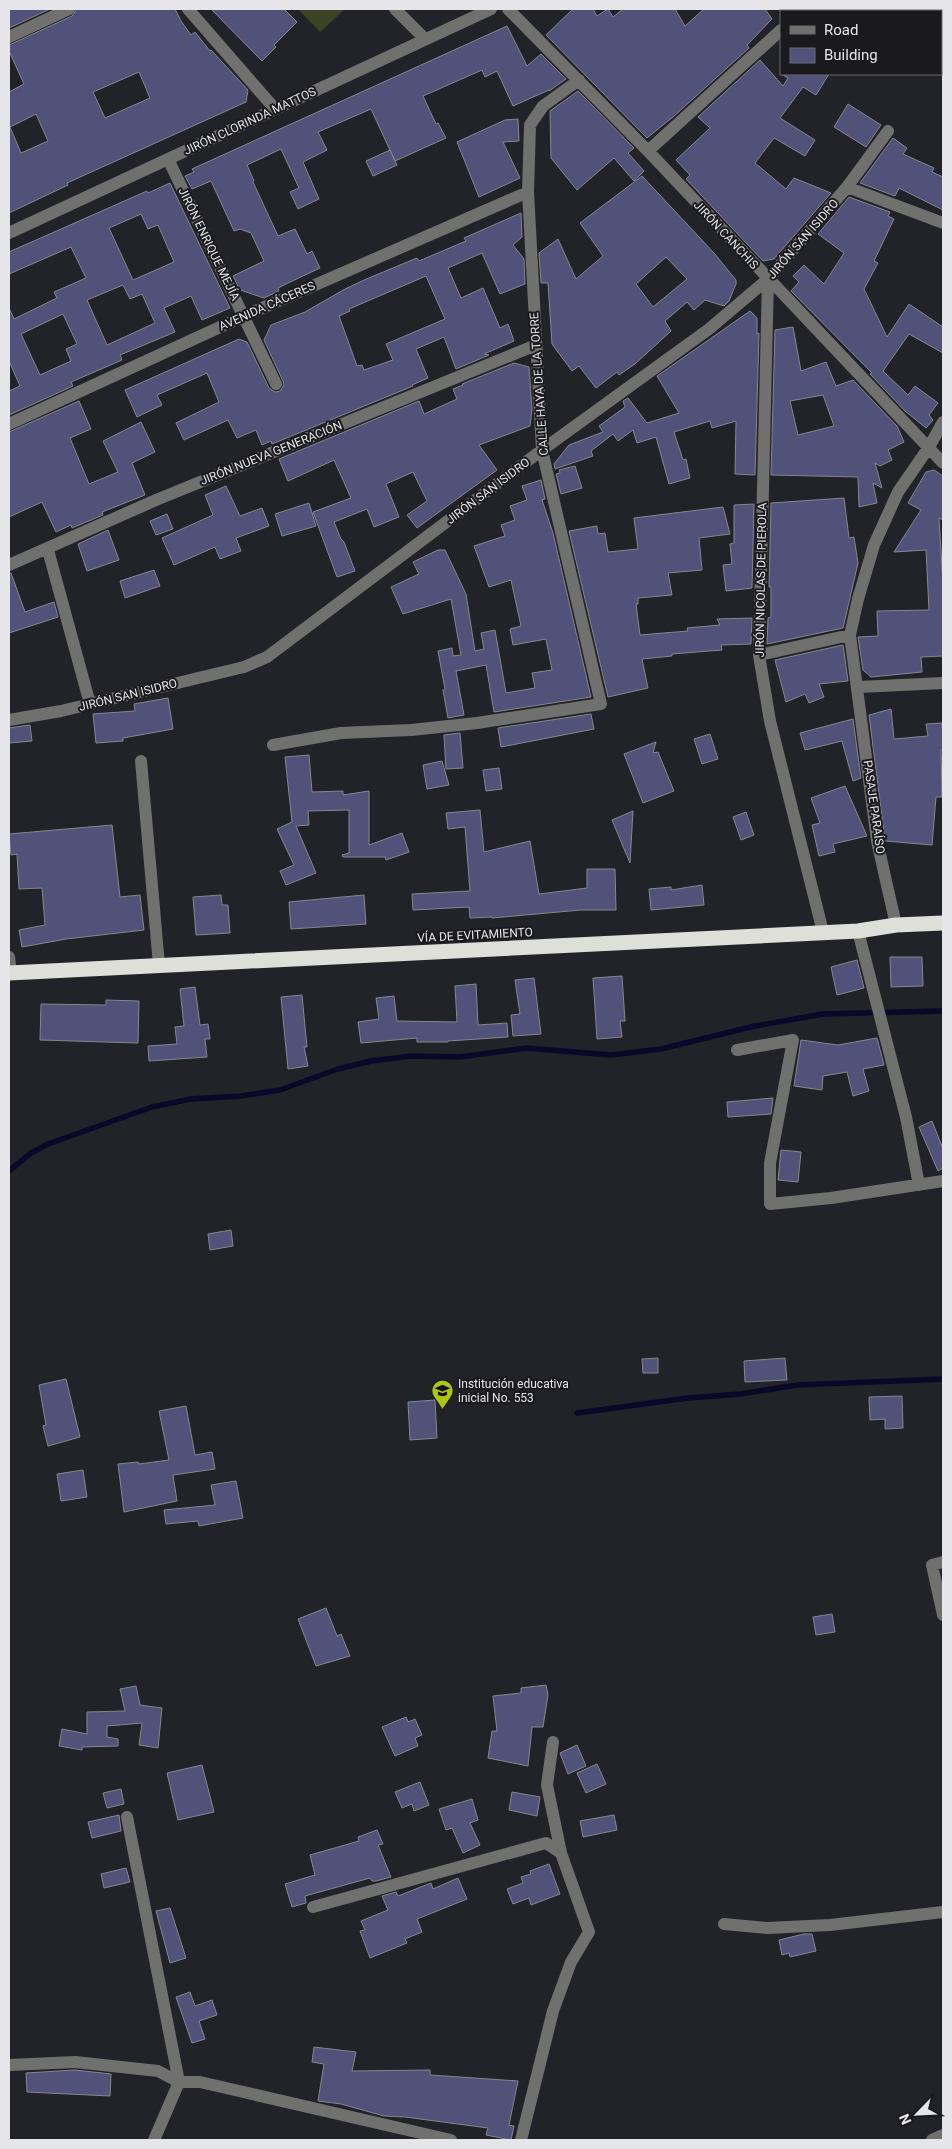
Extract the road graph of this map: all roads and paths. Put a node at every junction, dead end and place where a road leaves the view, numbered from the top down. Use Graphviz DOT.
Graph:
graph roads {
  1 [pos="69,9"];
  2 [pos="188,9"];
  3 [pos="395,9"];
  4 [pos="491,9"];
  5 [pos="508,9"];
  6 [pos="780,31"];
  7 [pos="9,37"];
  8 [pos="425,39"];
  9 [pos="579,80"];
  10 [pos="275,109"];
  11 [pos="888,132"];
  12 [pos="648,150"];
  13 [pos="168,159"];
  14 [pos="847,187"];
  15 [pos="528,192"];
  16 [pos="943,223"];
  17 [pos="9,232"];
  18 [pos="768,280"];
  19 [pos="244,316"];
  20 [pos="536,345"];
  21 [pos="276,384"];
  22 [pos="943,422"];
  23 [pos="9,424"];
  24 [pos="929,447"];
  25 [pos="542,450"];
  26 [pos="943,463"];
  27 [pos="48,550"];
  28 [pos="9,565"];
  29 [pos="850,635"];
  30 [pos="758,655"];
  31 [pos="943,683"];
  32 [pos="859,687"];
  33 [pos="90,704"];
  34 [pos="9,720"];
  35 [pos="273,745"];
  36 [pos="141,761"];
  37 [pos="943,923"];
  38 [pos="896,925"];
  39 [pos="858,931"];
  40 [pos="823,932"];
  41 [pos="9,957"];
  42 [pos="159,965"];
  43 [pos="10,973"];
  44 [pos="737,1050"];
  45 [pos="943,1181"];
  46 [pos="919,1185"];
  47 [pos="943,1562"];
  48 [pos="943,1615"];
  49 [pos="552,1742"];
  50 [pos="127,1817"];
  51 [pos="561,1853"];
  52 [pos="314,1907"];
  53 [pos="943,1912"];
  54 [pos="724,1924"];
  55 [pos="9,2065"];
  56 [pos="179,2082"];
  57 [pos="943,2135"];
  58 [pos="154,2140"];
  59 [pos="451,2140"];
  60 [pos="521,2140"];
  61 [pos="932,2140"];
  1 -- 7 [label="street"];
  2 -- 10 [label="street"];
  3 -- 8 [label="street"];
  4 -- 8 [label="street, JIRÓN CLORINDA MATTOS"];
  5 -- 9 [label="street, JIRÓN CANCHIS"];
  6 -- 12 [label="street"];
  8 -- 10 [label="street, JIRÓN CLORINDA MATTOS"];
  9 -- 12 [label="street, JIRÓN CANCHIS"];
  9 -- 15 [label="street, CALLE HAYA DE LA TORRE"];
  10 -- 13 [label="street, JIRÓN CLORINDA MATTOS"];
  11 -- 14 [label="street, JIRÓN SAN ISIDRO"];
  12 -- 18 [label="street, JIRÓN CANCHIS"];
  13 -- 17 [label="street, JIRÓN CLORINDA MATTOS"];
  13 -- 19 [label="street, JIRÓN ENRIQUE MEJÍA"];
  14 -- 16 [label="street"];
  14 -- 18 [label="street, JIRÓN SAN ISIDRO"];
  15 -- 19 [label="street, AVENIDA CÁCERES"];
  15 -- 20 [label="street, CALLE HAYA DE LA TORRE"];
  18 -- 24 [label="street, JIRÓN CANCHIS"];
  18 -- 25 [label="street, JIRÓN SAN ISIDRO"];
  18 -- 30 [label="street, JIRÓN NICOLAS DE PIEROLA"];
  19 -- 21 [label="street, JIRÓN ENRIQUE MEJÍA"];
  19 -- 23 [label="street, AVENIDA CÁCERES"];
  20 -- 25 [label="street, CALLE HAYA DE LA TORRE"];
  20 -- 27 [label="street, JIRÓN NUEVA GENERACIÓN"];
  22 -- 24 [label="street"];
  24 -- 26 [label="street, JIRÓN CANCHIS"];
  24 -- 29 [label="street"];
  25 -- 33 [label="street, JIRÓN SAN ISIDRO"];
  25 -- 35 [label="street, CALLE HAYA DE LA TORRE"];
  27 -- 28 [label="street, JIRÓN NUEVA GENERACIÓN"];
  27 -- 33 [label="street"];
  29 -- 30 [label="street"];
  29 -- 32 [label="street, PASAJE PARAÍSO"];
  30 -- 40 [label="street, JIRÓN NICOLAS DE PIEROLA"];
  31 -- 32 [label="street"];
  32 -- 38 [label="street, PASAJE PARAÍSO"];
  33 -- 34 [label="street, JIRÓN SAN ISIDRO"];
  36 -- 42 [label="street"];
  37 -- 38 [label="highway, VÍA DE EVITAMIENTO"];
  38 -- 39 [label="highway, VÍA DE EVITAMIENTO"];
  39 -- 40 [label="highway, VÍA DE EVITAMIENTO"];
  39 -- 46 [label="street"];
  40 -- 42 [label="highway, VÍA DE EVITAMIENTO"];
  41 -- 43 [label="street"];
  42 -- 43 [label="highway, VÍA DE EVITAMIENTO"];
  44 -- 46 [label="street"];
  45 -- 46 [label="street"];
  47 -- 48 [label="street"];
  49 -- 51 [label="street"];
  50 -- 56 [label="street"];
  51 -- 52 [label="street"];
  51 -- 60 [label="street"];
  53 -- 54 [label="street"];
  55 -- 56 [label="street"];
  56 -- 58 [label="street"];
  56 -- 59 [label="street"];
  57 -- 61 [label="street"];
}
